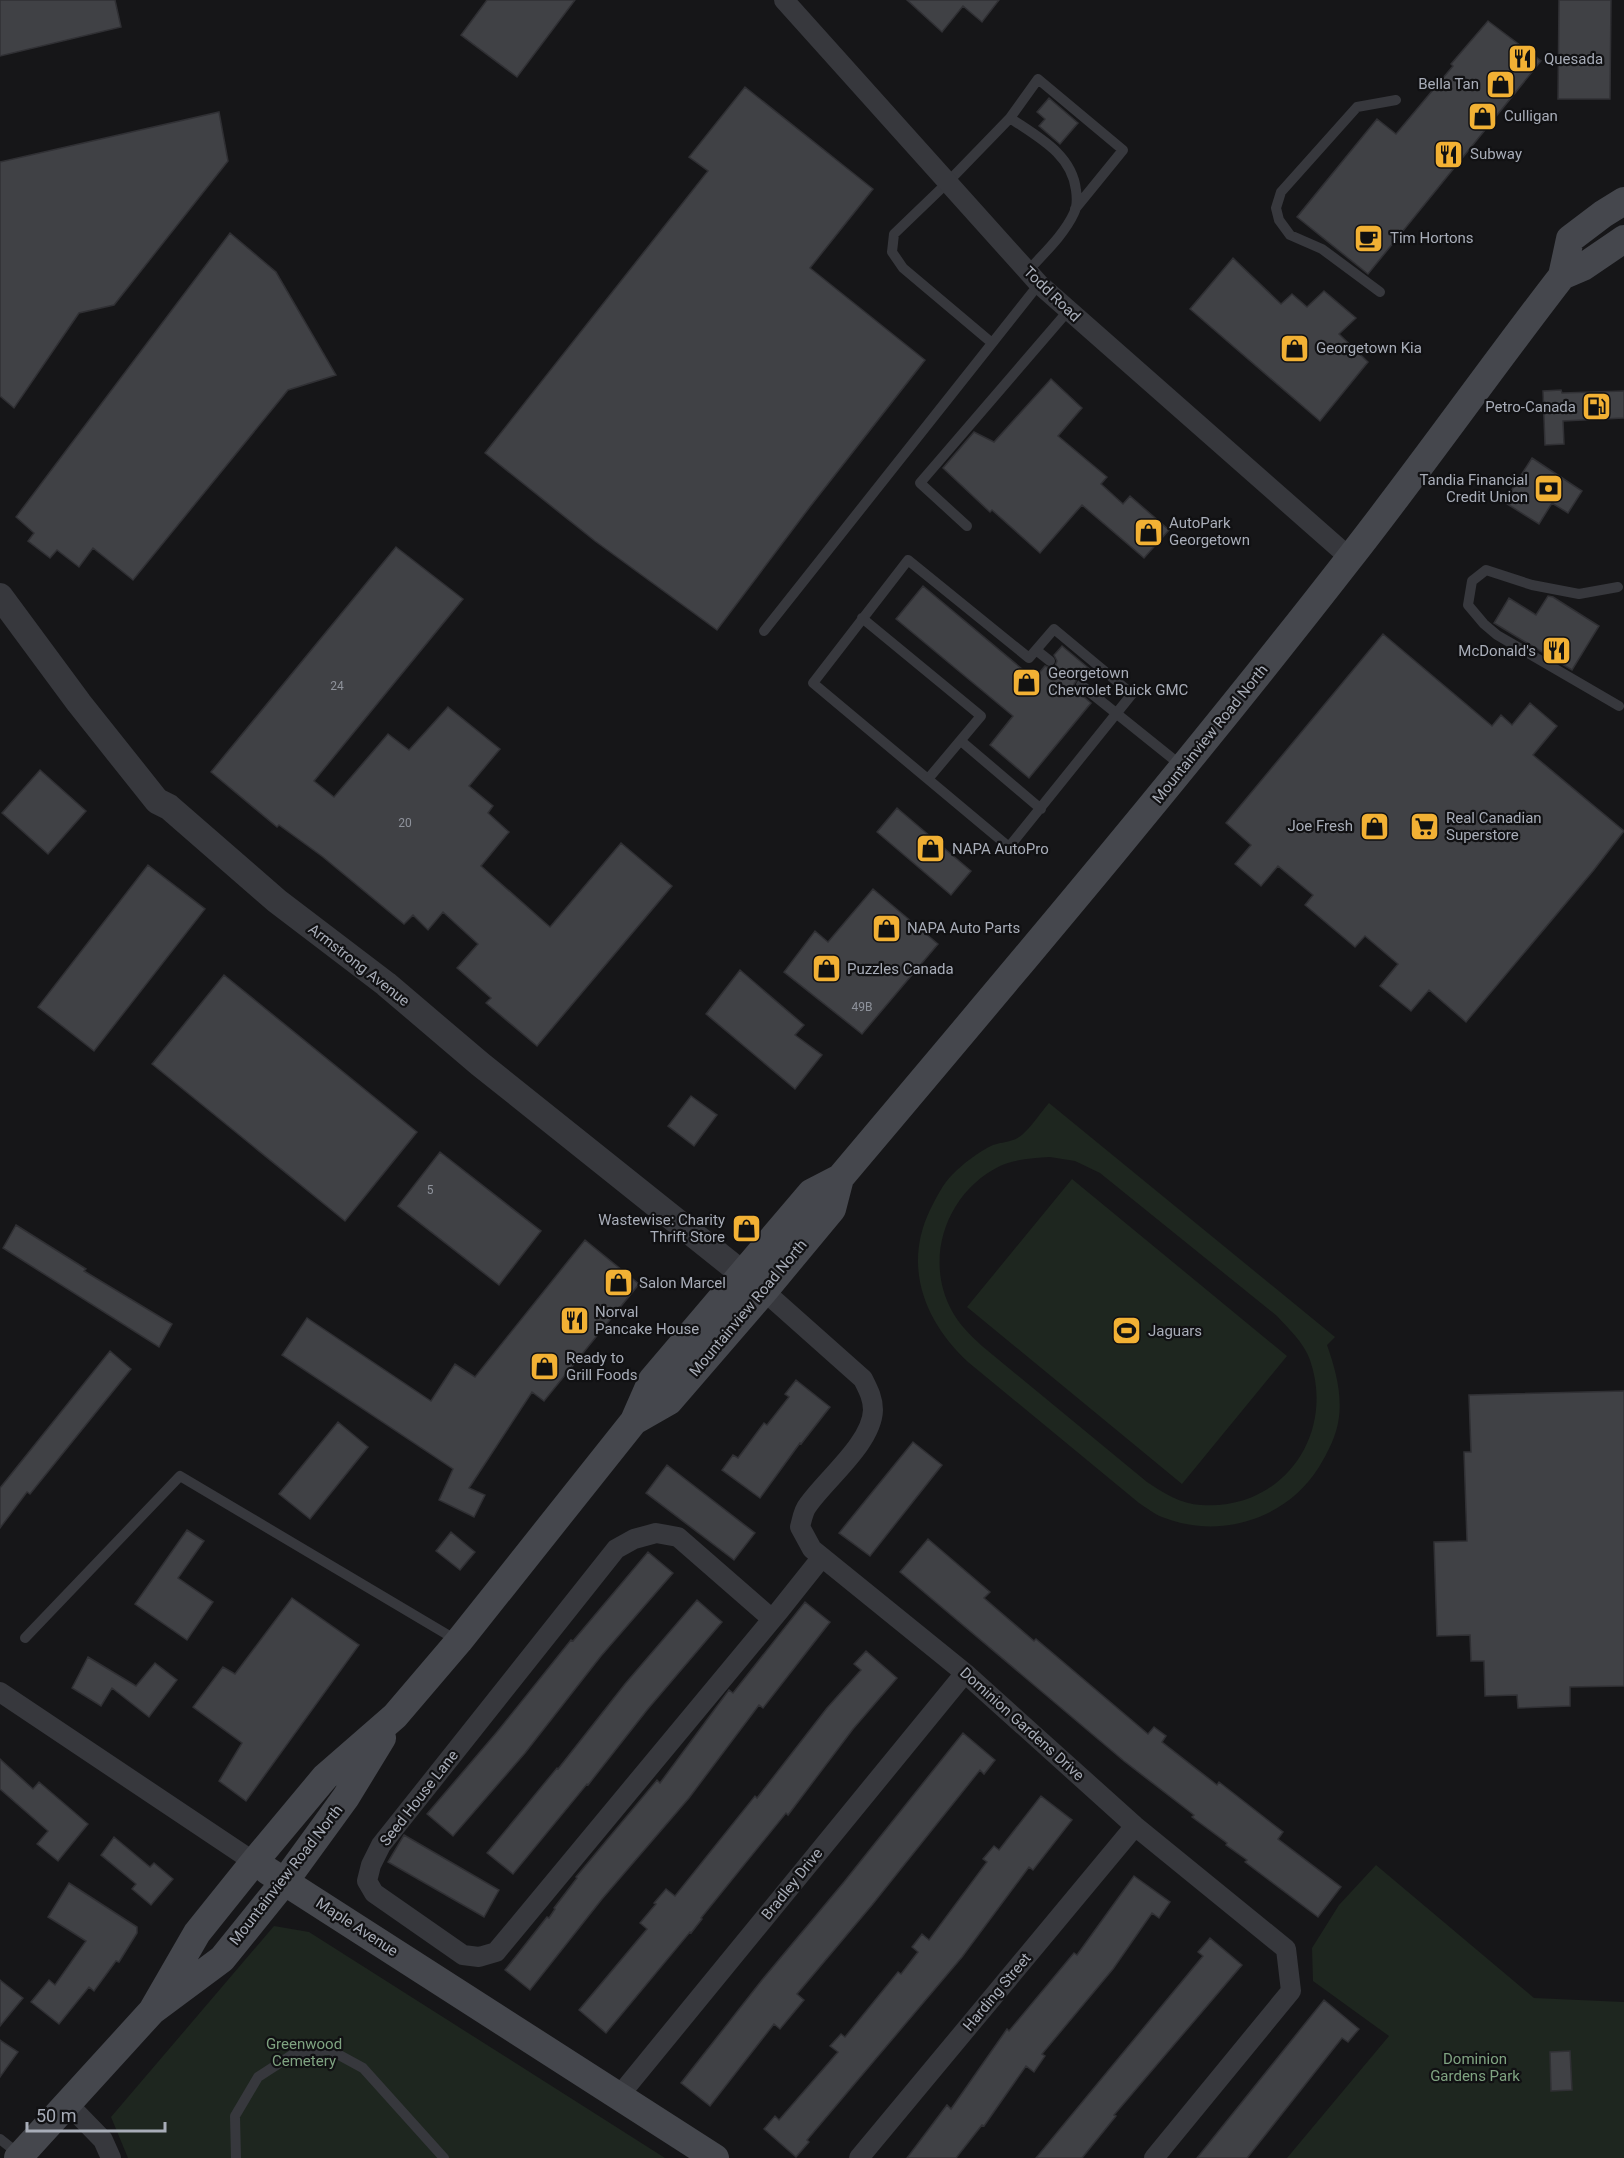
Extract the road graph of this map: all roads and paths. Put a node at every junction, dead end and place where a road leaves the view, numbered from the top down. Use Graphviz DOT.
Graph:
graph roads {
  1 [pos="784,0"];
  2 [pos="1396,100"];
  3 [pos="1010,118"];
  4 [pos="947,183"];
  5 [pos="1624,201"];
  6 [pos="1075,210"];
  7 [pos="1618,249"];
  8 [pos="1562,276"];
  9 [pos="1033,278"];
  10 [pos="1380,292"];
  11 [pos="1068,311"];
  12 [pos="992,343"];
  13 [pos="967,526"];
  14 [pos="1350,558"];
  15 [pos="1618,587"];
  16 [pos="0,596"];
  17 [pos="862,618"];
  18 [pos="764,631"];
  19 [pos="1036,650"];
  20 [pos="1050,661"];
  21 [pos="1081,685"];
  22 [pos="1619,706"];
  23 [pos="1116,713"];
  24 [pos="961,741"];
  25 [pos="1183,768"];
  26 [pos="928,779"];
  27 [pos="1041,808"];
  28 [pos="753,1282"];
  29 [pos="822,1557"];
  30 [pos="772,1619"];
  31 [pos="25,1638"];
  32 [pos="459,1641"];
  33 [pos="965,1673"];
  34 [pos="0,1692"];
  35 [pos="395,1716"];
  36 [pos="1135,1826"];
  37 [pos="254,1862"];
  38 [pos="285,1881"];
  39 [pos="152,2012"];
  40 [pos="619,2096"];
  41 [pos="68,2103"];
  42 [pos="13,2151"];
  43 [pos="111,2158"];
  44 [pos="236,2158"];
  45 [pos="444,2158"];
  46 [pos="715,2158"];
  47 [pos="859,2158"];
  48 [pos="1154,2158"];
  1 -- 4 [label="street, Todd Road"];
  2 -- 10 [label="lane"];
  3 -- 4 [label="lane"];
  3 -- 6 [label="lane"];
  3 -- 6 [label="lane"];
  4 -- 9 [label="street, Todd Road"];
  4 -- 12 [label="lane"];
  5 -- 8 [label="main road, Mountainview Road North"];
  6 -- 9 [label="lane"];
  7 -- 8 [label="main road, Mountainview Road North"];
  8 -- 14 [label="main road, Mountainview Road North"];
  9 -- 11 [label="street, Todd Road"];
  9 -- 12 [label="lane"];
  11 -- 13 [label="lane"];
  11 -- 14 [label="street, Todd Road"];
  12 -- 18 [label="lane"];
  14 -- 25 [label="main road, Mountainview Road North"];
  15 -- 22 [label="lane"];
  16 -- 28 [label="street, Armstrong Avenue"];
  17 -- 19 [label="lane"];
  17 -- 24 [label="lane"];
  17 -- 26 [label="lane"];
  19 -- 20 [label="lane"];
  19 -- 23 [label="lane"];
  21 -- 23 [label="lane"];
  23 -- 25 [label="lane"];
  23 -- 27 [label="lane"];
  24 -- 26 [label="lane"];
  24 -- 27 [label="lane"];
  25 -- 28 [label="main road, Mountainview Road North"];
  26 -- 27 [label="lane"];
  28 -- 29 [label="street, Dominion Gardens Drive"];
  28 -- 32 [label="main road, Mountainview Road North"];
  29 -- 30 [label="street, Seed House Lane"];
  29 -- 33 [label="street, Dominion Gardens Drive"];
  30 -- 30 [label="street, Seed House Lane"];
  31 -- 32 [label="lane"];
  32 -- 35 [label="main road, Mountainview Road North"];
  33 -- 36 [label="street, Dominion Gardens Drive"];
  33 -- 40 [label="street, Bradley Drive"];
  34 -- 37 [label="street, Maple Avenue"];
  35 -- 37 [label="main road, Mountainview Road North"];
  35 -- 38 [label="main road, Mountainview Road North"];
  36 -- 47 [label="street, Harding Street"];
  36 -- 48 [label="street, Dominion Gardens Drive"];
  37 -- 38 [label="main road, Maple Avenue"];
  37 -- 39 [label="main road, Mountainview Road North"];
  38 -- 39 [label="main road, Mountainview Road North"];
  38 -- 40 [label="main road, Maple Avenue"];
  39 -- 41 [label="main road, Mountainview Road North"];
  40 -- 46 [label="main road, Maple Avenue"];
  41 -- 42 [label="main road, Mountainview Road North"];
  41 -- 43 [label="street"];
  44 -- 45 [label="lane"];
}
